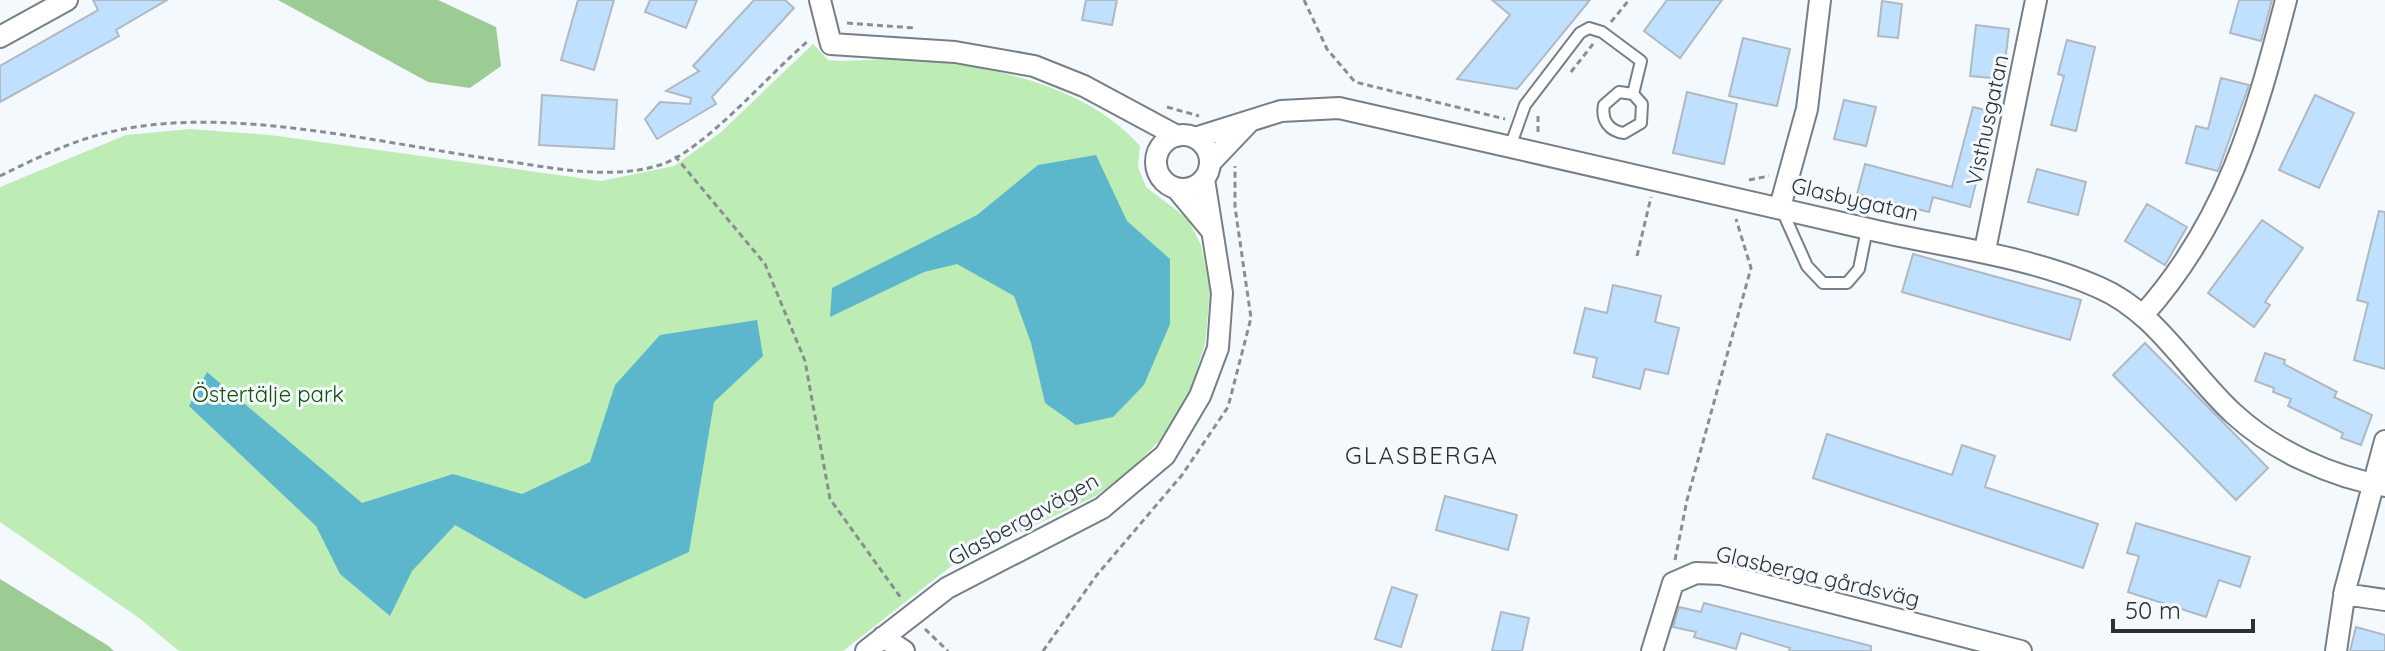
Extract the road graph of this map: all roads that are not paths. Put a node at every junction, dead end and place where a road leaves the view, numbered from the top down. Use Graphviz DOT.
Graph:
graph roads {
  1 [pos="67,0"];
  2 [pos="820,0"];
  3 [pos="1820,0"];
  4 [pos="2036,0"];
  5 [pos="2286,0"];
  6 [pos="0,37"];
  7 [pos="1633,94"];
  8 [pos="1134,115"];
  9 [pos="1186,137"];
  10 [pos="1222,140"];
  11 [pos="1510,147"];
  12 [pos="1157,156"];
  13 [pos="1207,171"];
  14 [pos="1177,189"];
  15 [pos="1780,207"];
  16 [pos="1867,229"];
  17 [pos="1212,231"];
  18 [pos="1985,250"];
  19 [pos="2143,315"];
  20 [pos="2385,441"];
  21 [pos="2378,485"];
  22 [pos="2344,594"];
  23 [pos="2385,600"];
  24 [pos="883,637"];
  25 [pos="1976,645"];
  26 [pos="866,651"];
  27 [pos="904,651"];
  28 [pos="1652,651"];
  29 [pos="2021,651"];
  30 [pos="2336,651"];
  1 -- 6 [label="street"];
  2 -- 8 [label="street"];
  3 -- 15 [label="street"];
  4 -- 18 [label="street, Visthusgatan"];
  5 -- 19 [label="street"];
  7 -- 7 [label="lane"];
  7 -- 11 [label="lane"];
  8 -- 9 [label="street"];
  8 -- 12 [label="street"];
  9 -- 10 [label="street"];
  9 -- 12 [label="street"];
  9 -- 13 [label="street"];
  10 -- 11 [label="street, Glasbygatan"];
  10 -- 13 [label="street, Glasbygatan"];
  11 -- 15 [label="street, Glasbygatan"];
  12 -- 14 [label="street"];
  13 -- 14 [label="street"];
  13 -- 17 [label="street, Glasbergavägen"];
  14 -- 17 [label="street"];
  15 -- 16 [label="street, Glasbygatan"];
  15 -- 16 [label="lane"];
  16 -- 18 [label="street, Glasbygatan"];
  17 -- 24 [label="street, Glasbergavägen"];
  18 -- 19 [label="street, Glasbygatan"];
  19 -- 21 [label="street, Glasbygatan"];
  20 -- 21 [label="street"];
  21 -- 22 [label="street"];
  22 -- 23 [label="street"];
  22 -- 30 [label="street"];
  24 -- 26 [label="street, Glasbergavägen"];
  24 -- 27 [label="street"];
  25 -- 28 [label="street, Glasberga gårdsväg"];
  25 -- 29 [label="street, Glasberga gårdsväg"];
}
